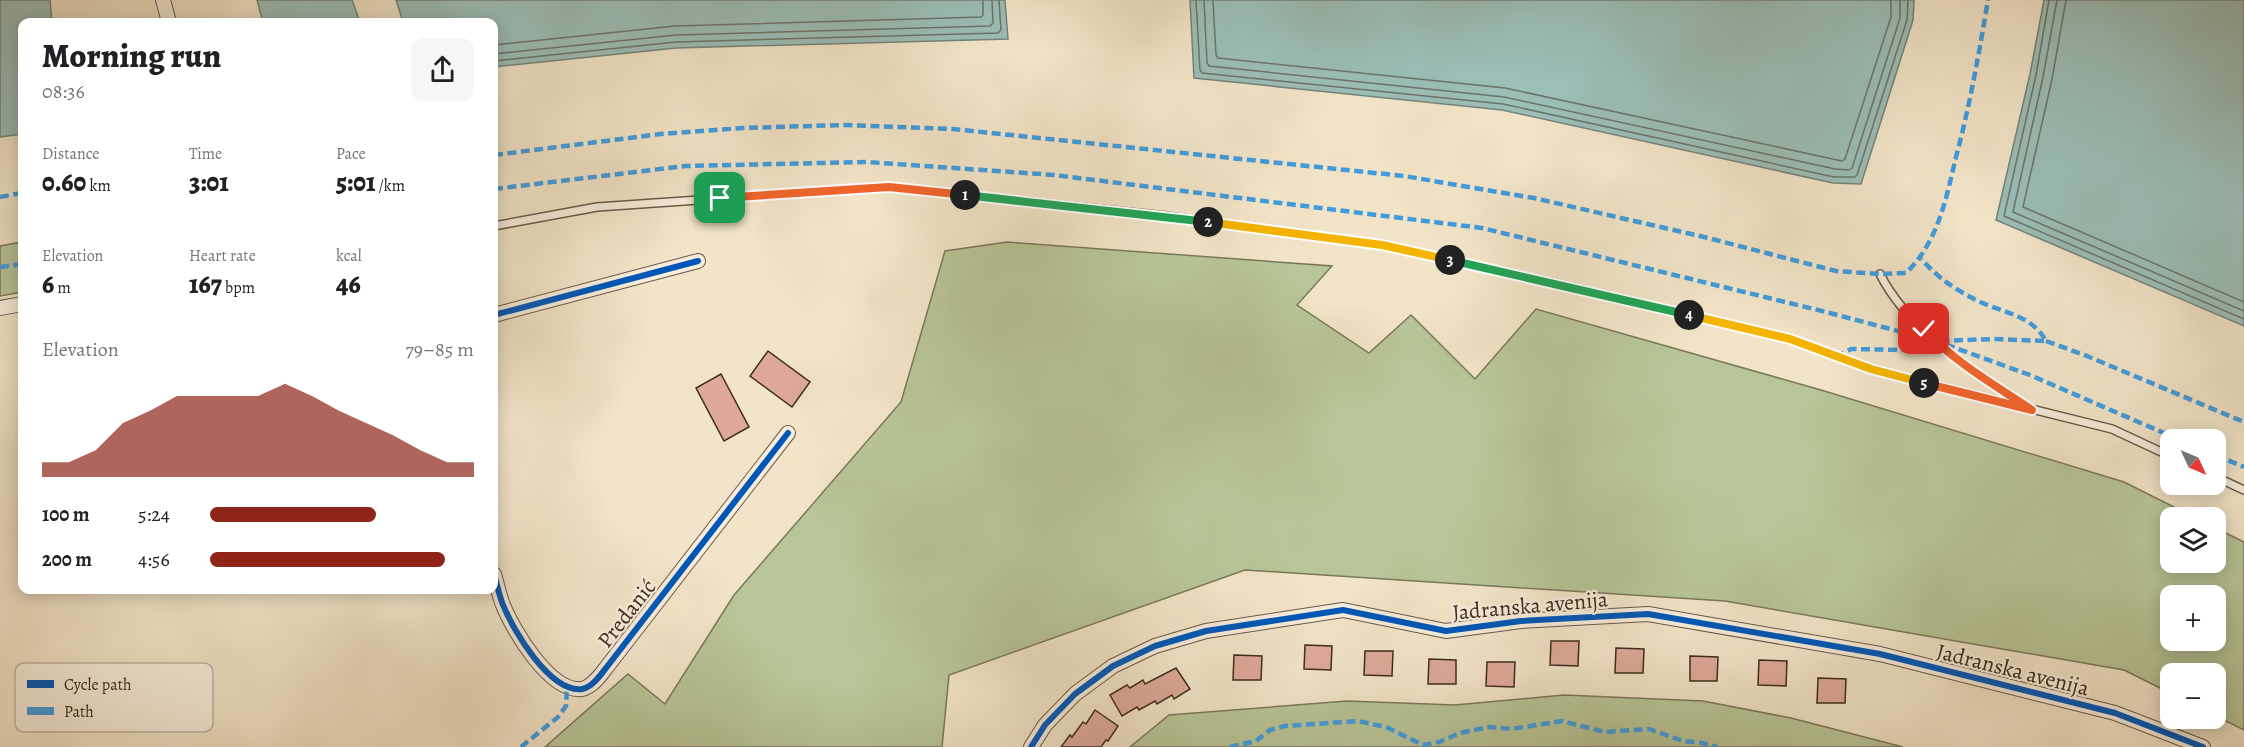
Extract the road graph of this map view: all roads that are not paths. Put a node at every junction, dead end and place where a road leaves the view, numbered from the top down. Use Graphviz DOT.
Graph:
graph roads {
  1 [pos="163,0"];
  2 [pos="168,18"];
  3 [pos="498,225"];
  4 [pos="698,261"];
  5 [pos="1880,274"];
  6 [pos="18,305"];
  7 [pos="0,308"];
  8 [pos="498,314"];
  9 [pos="2032,410"];
  10 [pos="788,433"];
  11 [pos="2160,451"];
  12 [pos="2226,482"];
  13 [pos="2244,490"];
  14 [pos="498,588"];
  15 [pos="1031,747"];
  16 [pos="2203,747"];
  1 -- 2 [label="street"];
  3 -- 9 [label="lane"];
  4 -- 8 [label="street"];
  5 -- 9 [label="lane"];
  6 -- 7 [label="street"];
  9 -- 11 [label="lane"];
  10 -- 14 [label="street, Predanić"];
  12 -- 13 [label="lane"];
  15 -- 16 [label="street, Jadranska avenija"];
}
